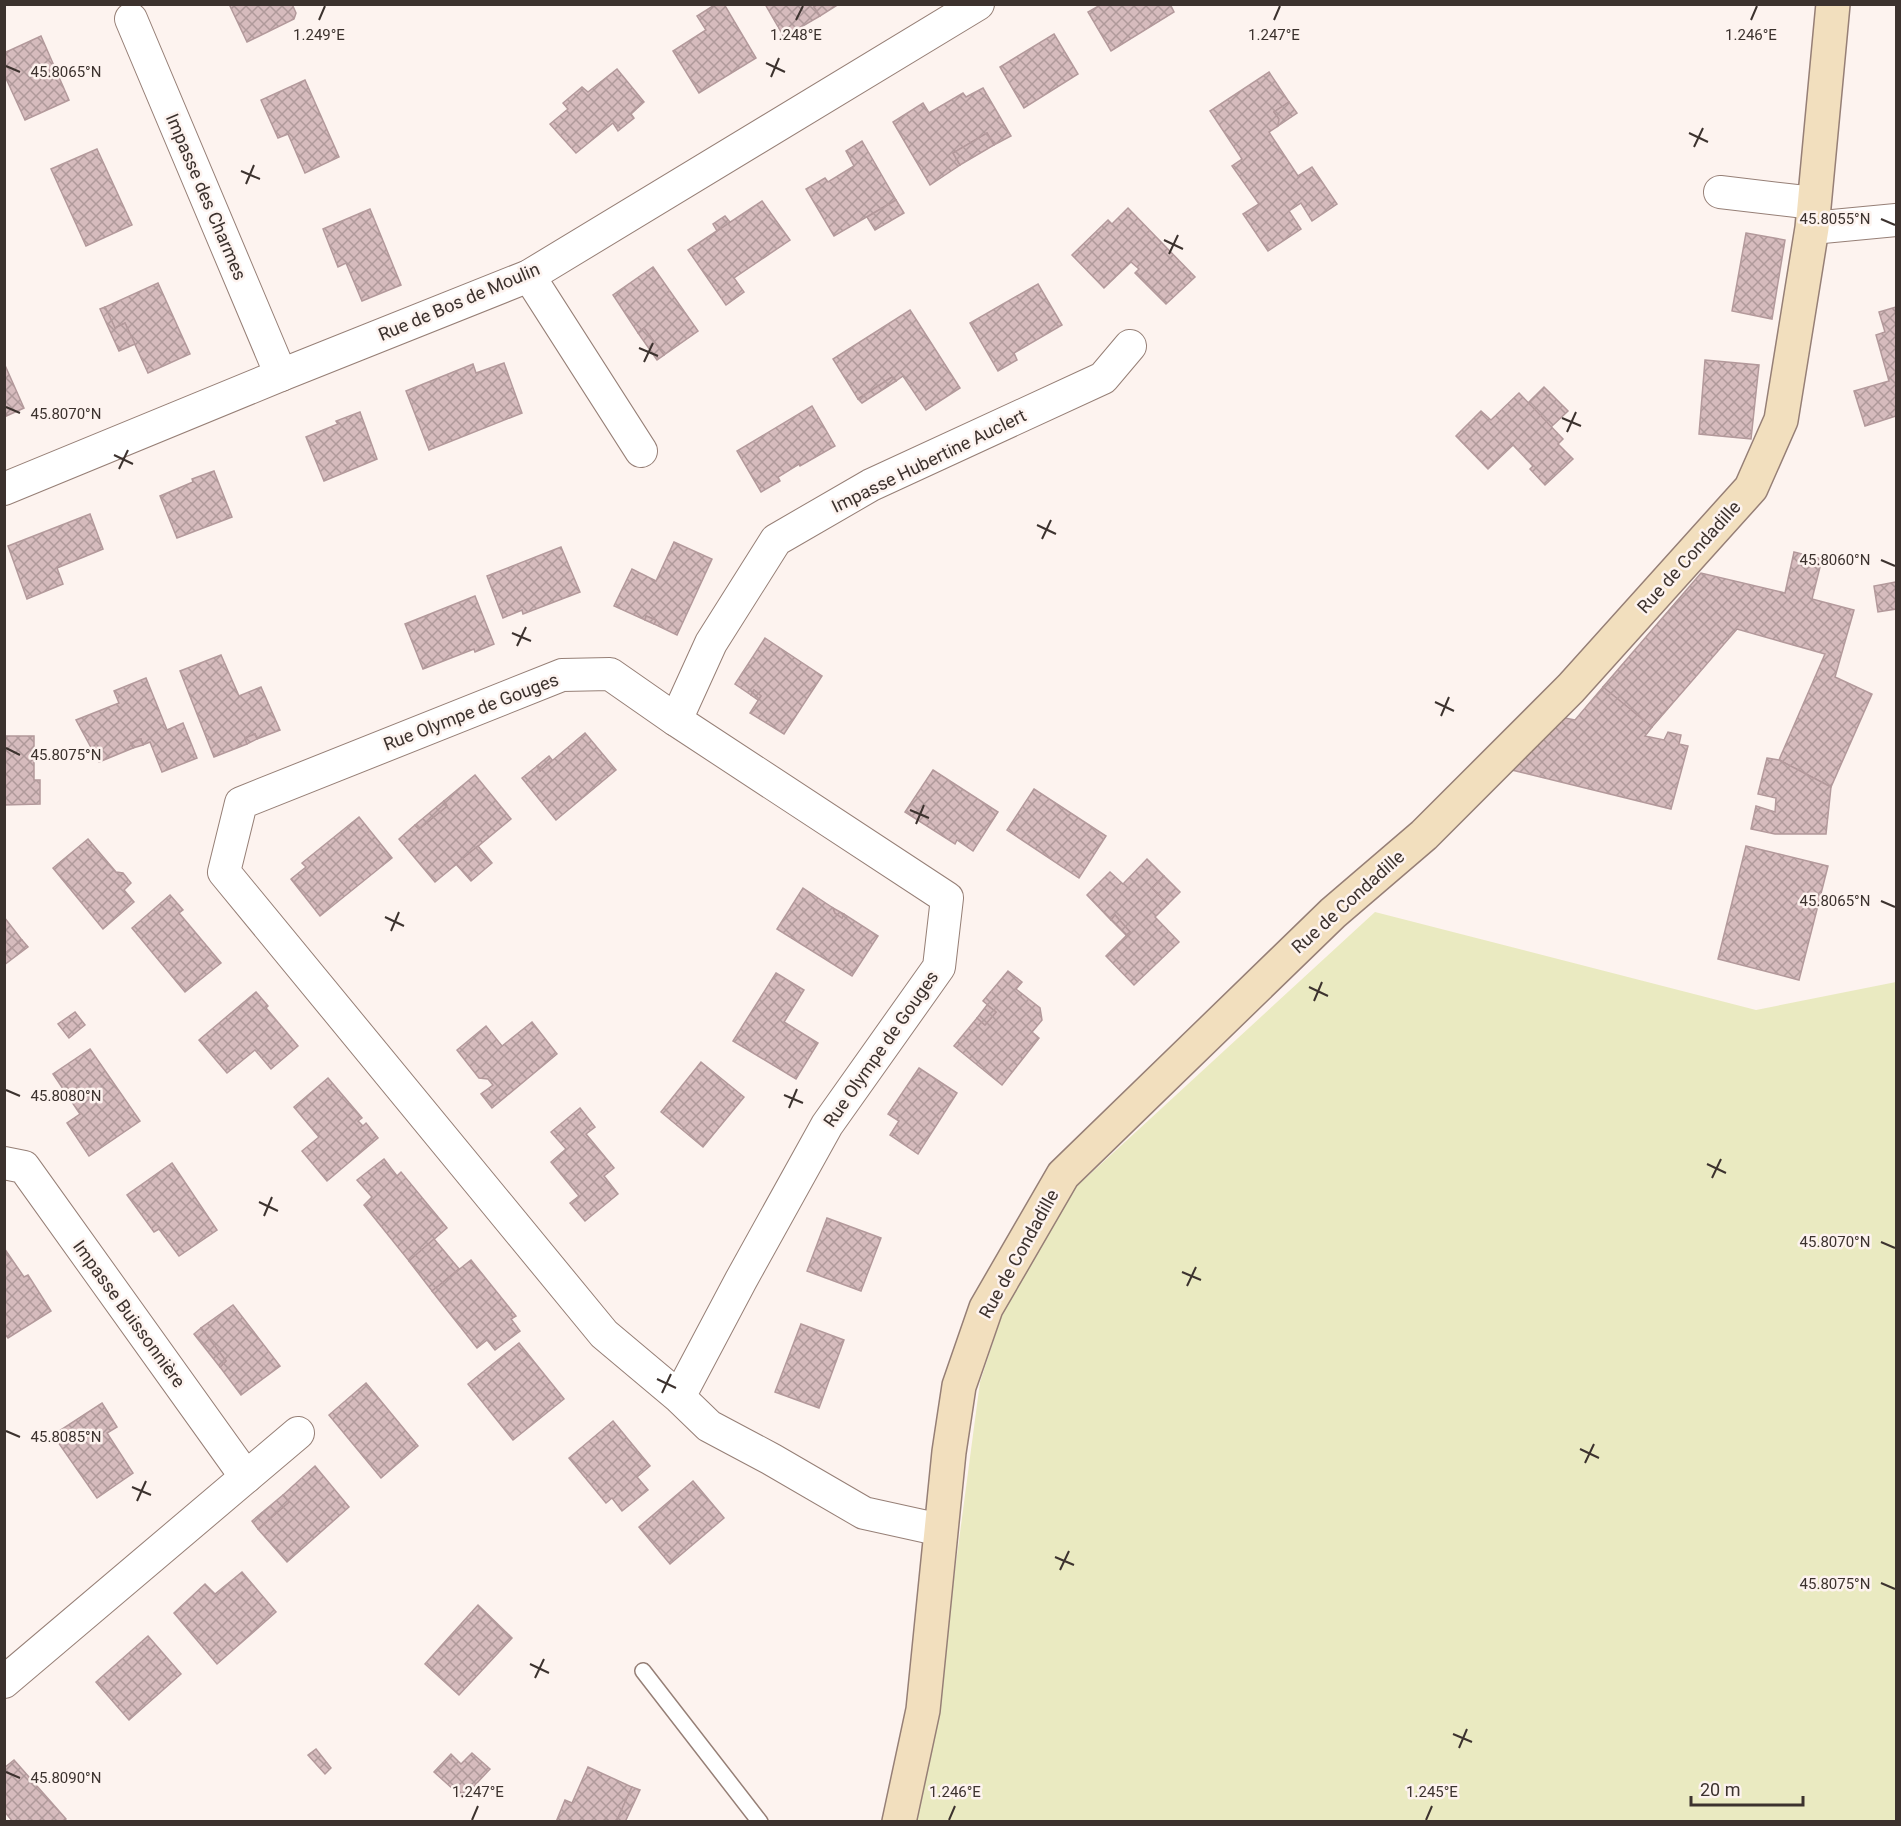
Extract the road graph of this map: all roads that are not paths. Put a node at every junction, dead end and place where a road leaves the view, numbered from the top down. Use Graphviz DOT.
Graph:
graph roads {
  1 [pos="978,4"];
  2 [pos="1833,4"];
  3 [pos="130,19"];
  4 [pos="1720,192"];
  5 [pos="1814,216"];
  6 [pos="1896,220"];
  7 [pos="529,276"];
  8 [pos="1130,346"];
  9 [pos="281,375"];
  10 [pos="641,451"];
  11 [pos="4,489"];
  12 [pos="676,720"];
  13 [pos="4,1163"];
  14 [pos="679,1398"];
  15 [pos="298,1433"];
  16 [pos="246,1477"];
  17 [pos="941,1530"];
  18 [pos="644,1671"];
  19 [pos="4,1682"];
  20 [pos="760,1821"];
  21 [pos="899,1821"];
  1 -- 7 [label="street, Rue de Bos de Moulin"];
  2 -- 5 [label="street, Rue de Condadille"];
  3 -- 9 [label="street, Impasse des Charmes"];
  4 -- 5 [label="street"];
  5 -- 6 [label="street"];
  5 -- 17 [label="street, Rue de Condadille"];
  7 -- 9 [label="street, Rue de Bos de Moulin"];
  7 -- 10 [label="street"];
  8 -- 12 [label="street, Impasse Hubertine Auclert"];
  9 -- 11 [label="street, Rue de Bos de Moulin"];
  12 -- 14 [label="street, Rue Olympe de Gouges"];
  12 -- 14 [label="street, Rue Olympe de Gouges"];
  13 -- 16 [label="street, Impasse Buissonnière"];
  14 -- 17 [label="street, Rue Olympe de Gouges"];
  15 -- 16 [label="street"];
  16 -- 19 [label="street"];
  17 -- 21 [label="street, Rue de Condadille"];
  18 -- 20 [label="lane"];
}
